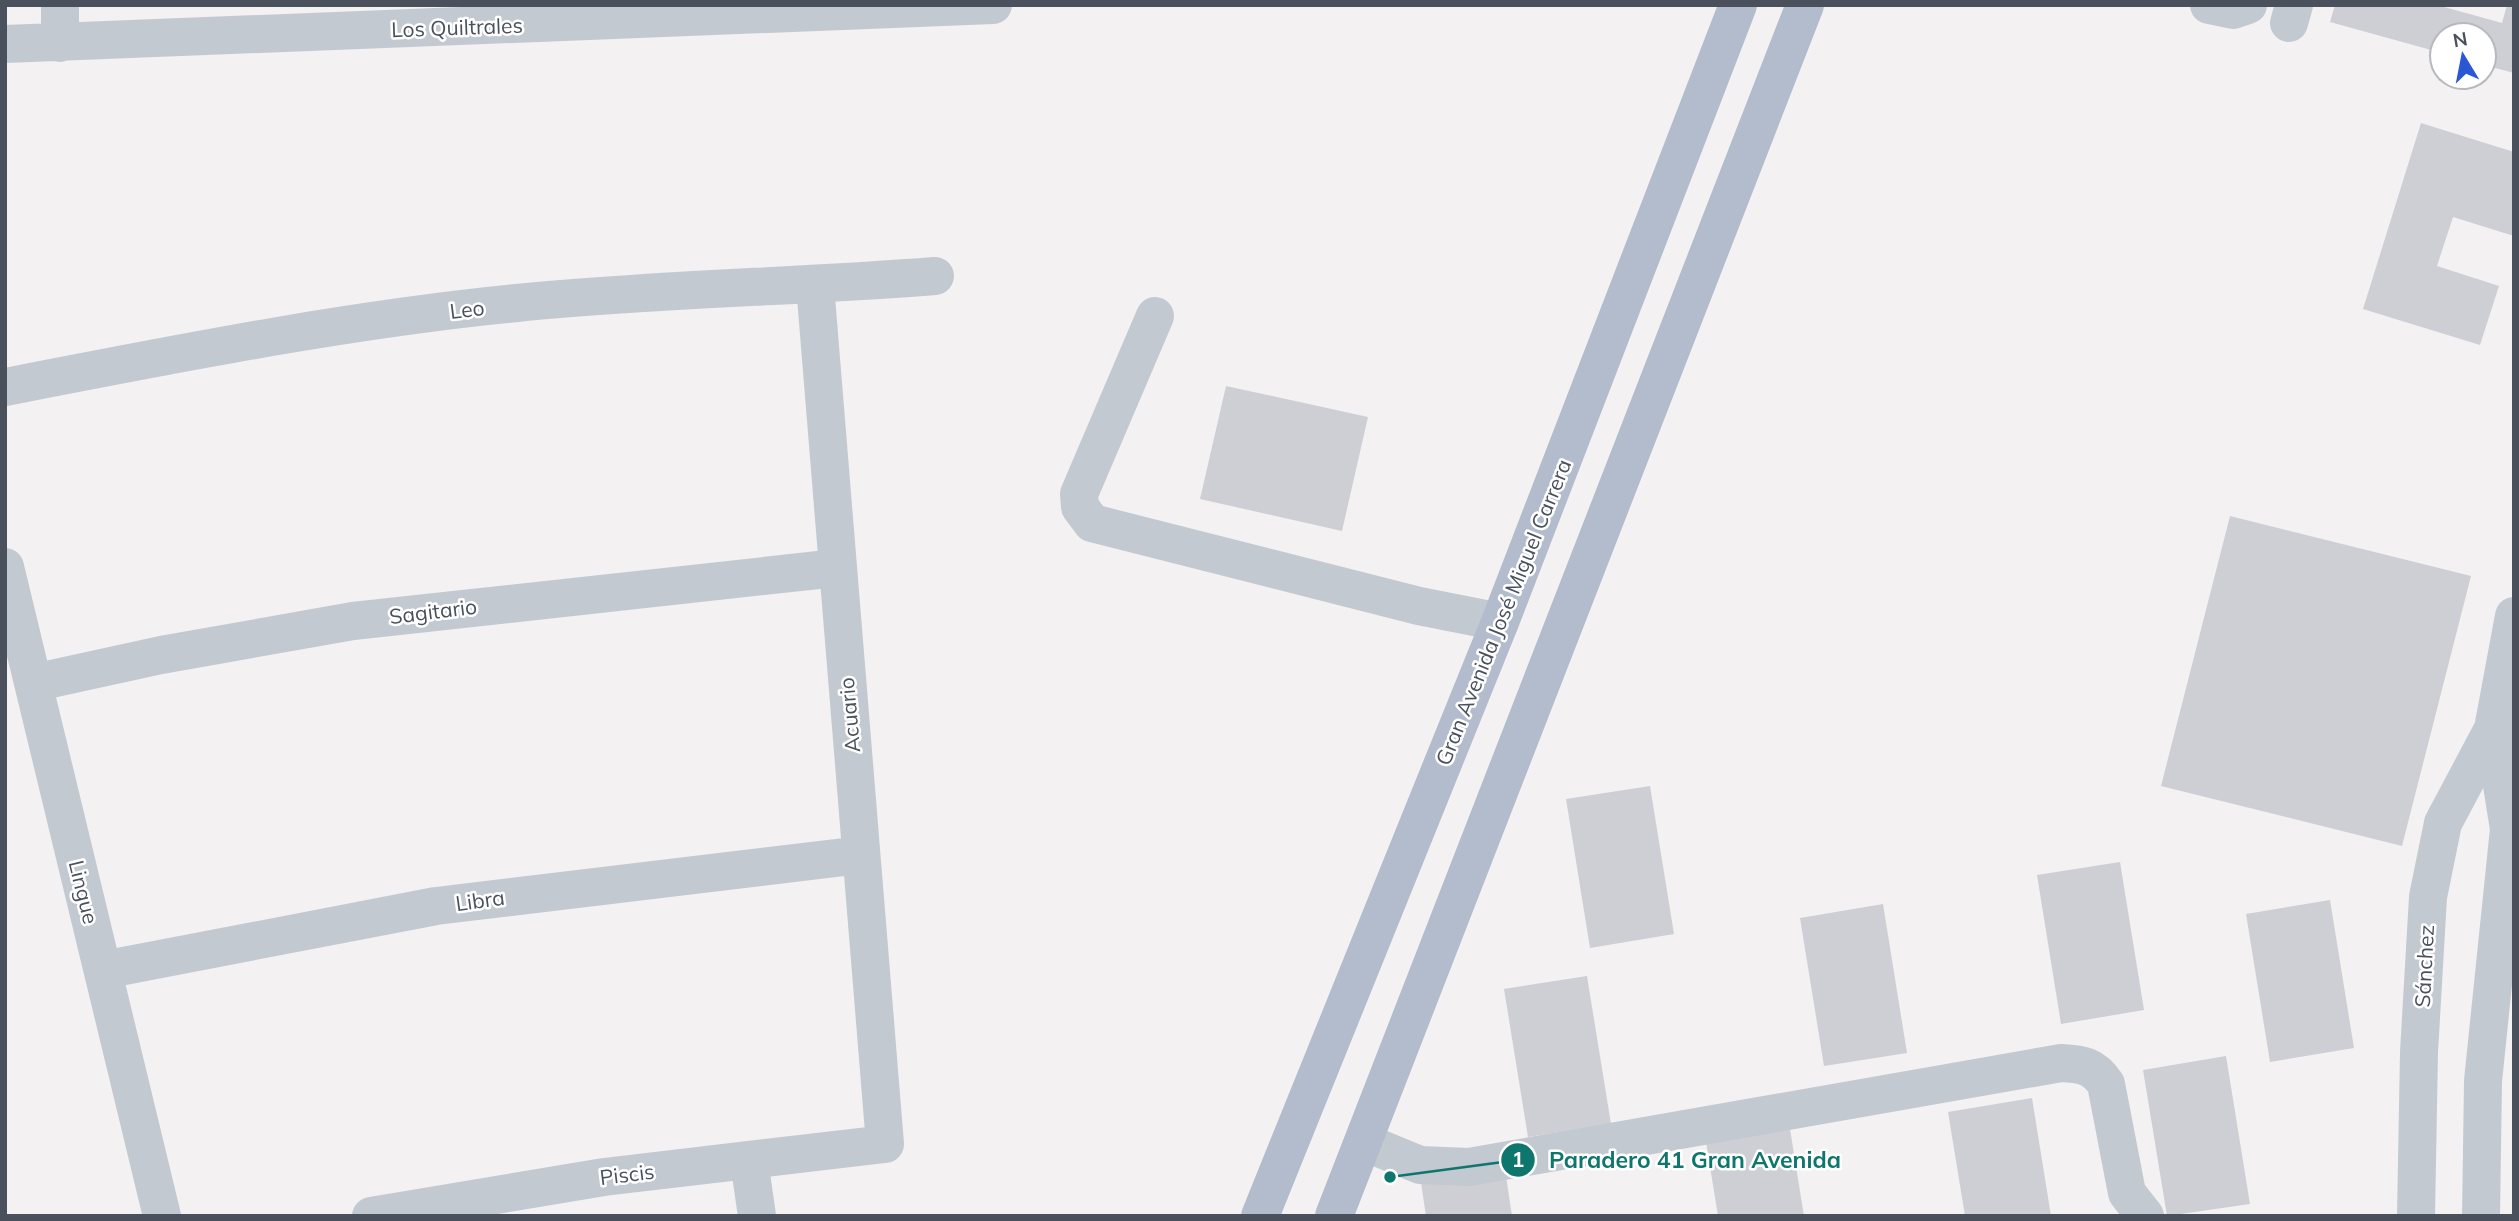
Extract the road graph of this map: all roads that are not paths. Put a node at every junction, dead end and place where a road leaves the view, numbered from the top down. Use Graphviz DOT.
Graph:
graph roads {
  1 [pos="60,5"];
  2 [pos="993,5"];
  3 [pos="1738,5"];
  4 [pos="1805,5"];
  5 [pos="2209,5"];
  6 [pos="2248,5"];
  7 [pos="866,8"];
  8 [pos="596,13"];
  9 [pos="331,18"];
  10 [pos="60,43"];
  11 [pos="5,44"];
  12 [pos="935,276"];
  13 [pos="814,285"];
  14 [pos="1155,316"];
  15 [pos="5,387"];
  16 [pos="5,567"];
  17 [pos="837,568"];
  18 [pos="2514,616"];
  19 [pos="1500,622"];
  20 [pos="33,683"];
  21 [pos="2493,729"];
  22 [pos="861,855"];
  23 [pos="103,970"];
  24 [pos="2514,1023"];
  25 [pos="2498,1085"];
  26 [pos="1364,1143"];
  27 [pos="885,1144"];
  28 [pos="749,1160"];
  29 [pos="162,1216"];
  30 [pos="371,1216"];
  31 [pos="757,1216"];
  32 [pos="1260,1216"];
  33 [pos="1334,1216"];
  34 [pos="2144,1216"];
  35 [pos="2416,1216"];
  36 [pos="2482,1216"];
  1 -- 10 [label="street"];
  2 -- 7 [label="street, Los Quiltrales"];
  3 -- 19 [label="main road, Gran Avenida José Miguel Carrera"];
  4 -- 26 [label="main road"];
  5 -- 6 [label="street"];
  7 -- 8 [label="street, Los Quiltrales"];
  8 -- 9 [label="street, Los Quiltrales"];
  9 -- 10 [label="street, Los Quiltrales"];
  10 -- 11 [label="street, Los Quiltrales"];
  12 -- 13 [label="street, Leo"];
  13 -- 15 [label="street, Leo"];
  13 -- 17 [label="street, Acuario"];
  14 -- 19 [label="street"];
  16 -- 20 [label="street, Lingue"];
  17 -- 20 [label="street, Sagitario"];
  17 -- 22 [label="street, Acuario"];
  18 -- 21 [label="street, Sánchez"];
  19 -- 32 [label="main road, Gran Avenida José Miguel Carrera"];
  20 -- 23 [label="street, Lingue"];
  21 -- 25 [label="street, Sánchez"];
  21 -- 35 [label="street, Sánchez"];
  22 -- 23 [label="street, Libra"];
  22 -- 27 [label="street, Acuario"];
  23 -- 29 [label="street, Lingue"];
  24 -- 25 [label="street, Sánchez"];
  25 -- 36 [label="street, Sánchez"];
  26 -- 33 [label="main road"];
  26 -- 34 [label="street"];
  27 -- 28 [label="street, Piscis"];
  28 -- 30 [label="street, Piscis"];
  28 -- 31 [label="street"];
}
